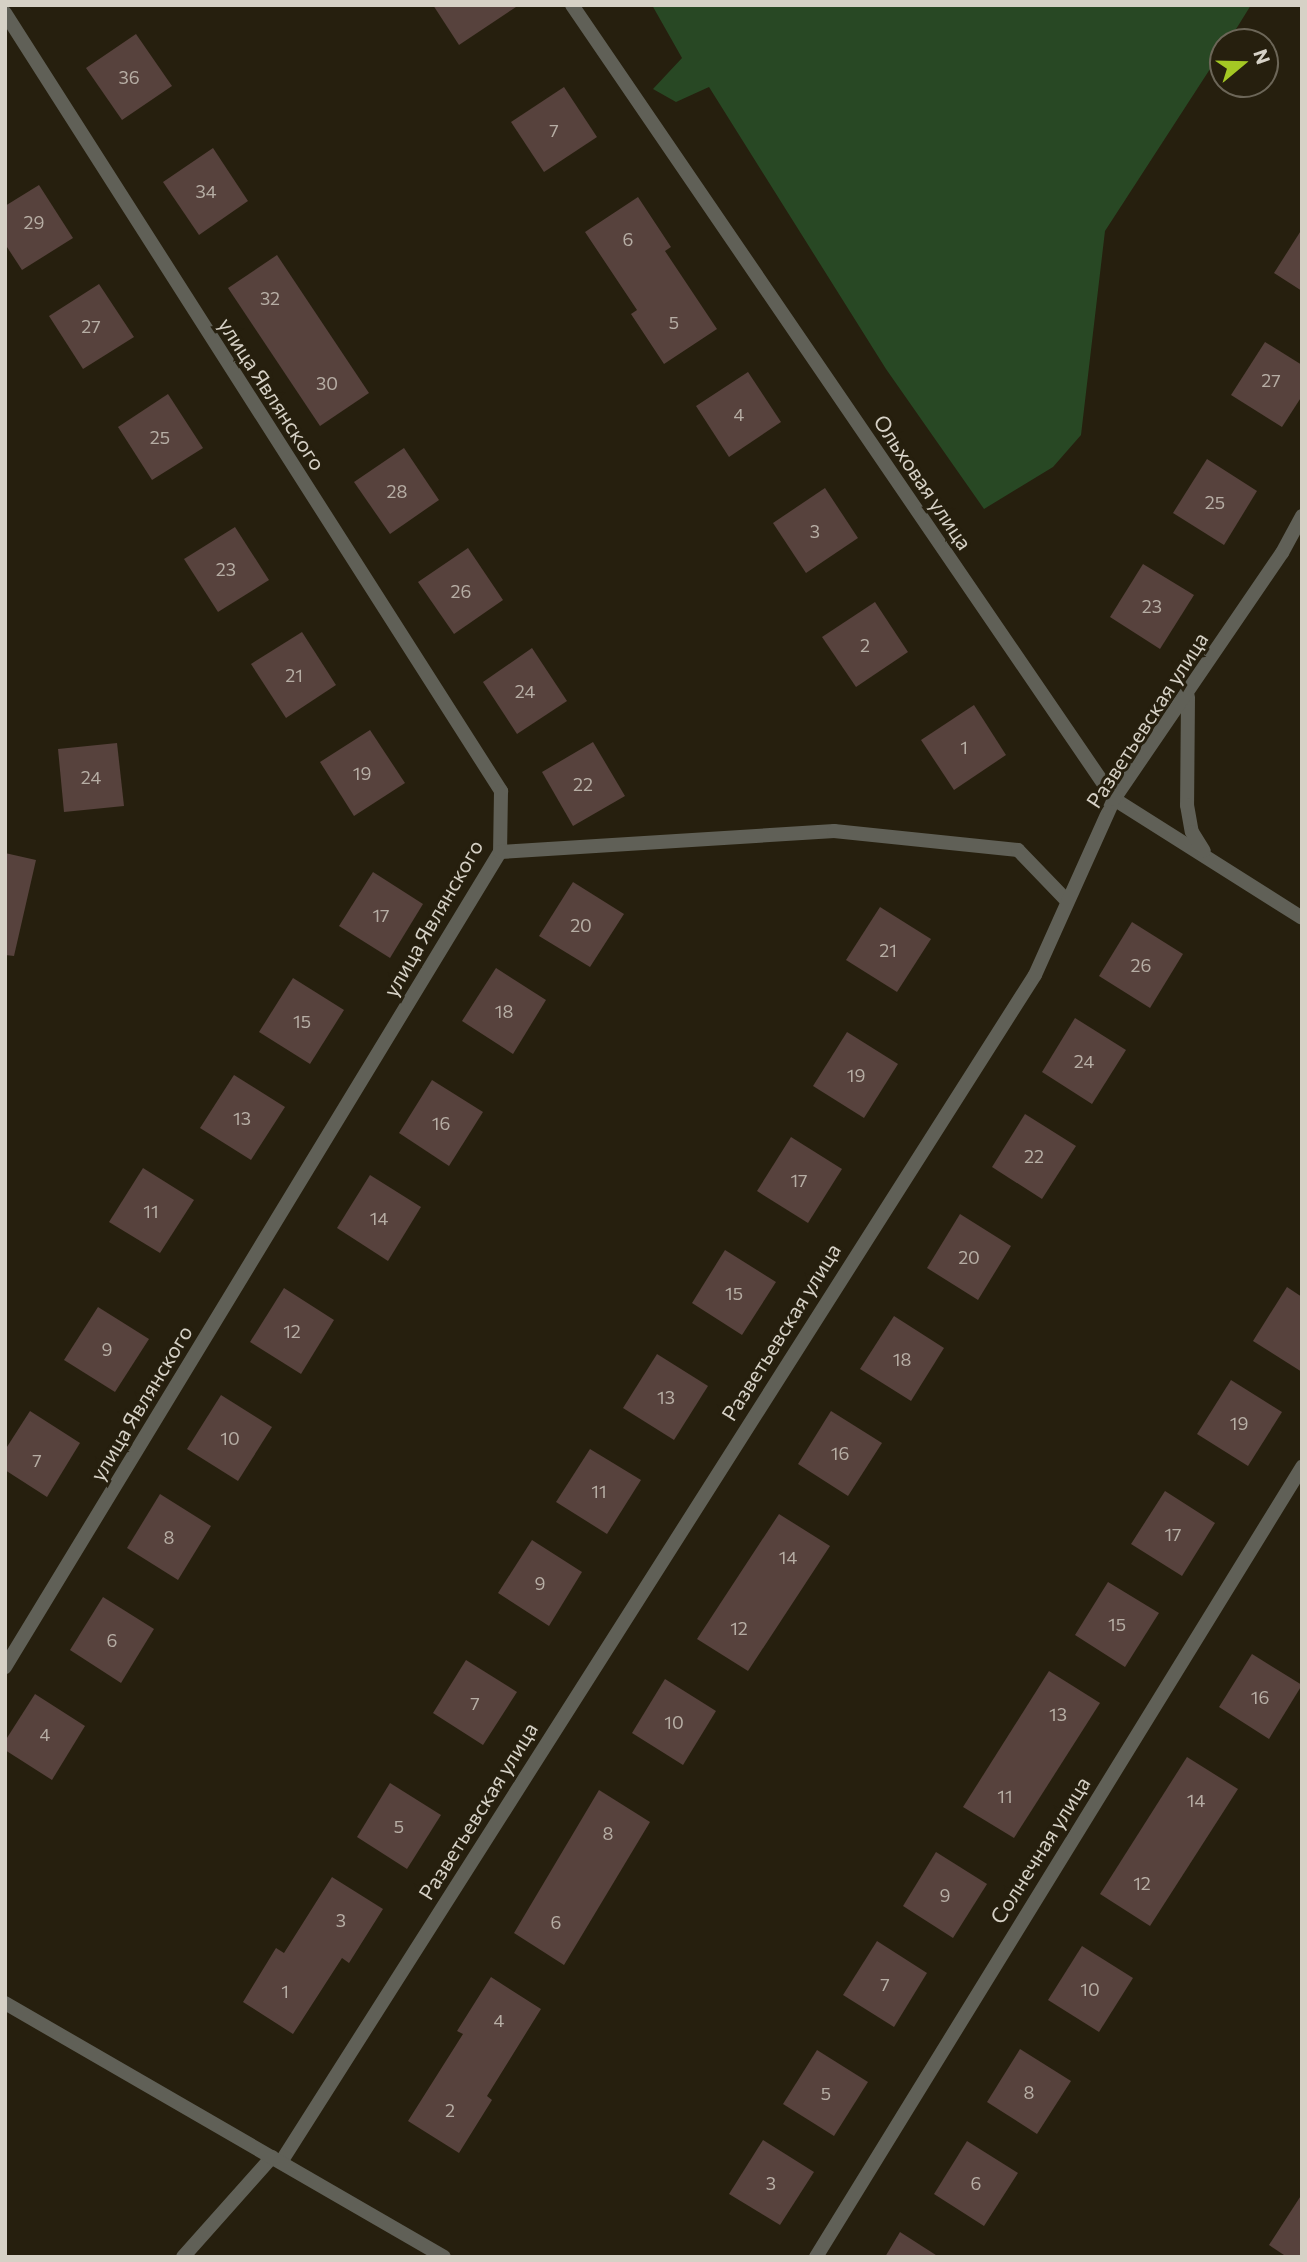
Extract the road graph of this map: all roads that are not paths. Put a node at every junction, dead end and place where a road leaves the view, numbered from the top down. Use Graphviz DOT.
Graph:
graph roads {
  1 [pos="572,5"];
  2 [pos="5,13"];
  3 [pos="1302,516"];
  4 [pos="1188,695"];
  5 [pos="1114,799"];
  6 [pos="500,852"];
  7 [pos="1207,855"];
  8 [pos="1067,901"];
  9 [pos="1302,918"];
  10 [pos="1302,1467"];
  11 [pos="5,1667"];
  12 [pos="5,2003"];
  13 [pos="276,2160"];
  14 [pos="183,2257"];
  15 [pos="444,2257"];
  16 [pos="816,2257"];
  1 -- 5 [label="street, Ольховая улица"];
  2 -- 6 [label="street, улица Являнского"];
  3 -- 4 [label="street, Разветьевская улица"];
  4 -- 5 [label="street, Разветьевская улица"];
  4 -- 7 [label="street"];
  5 -- 7 [label="street, Ольховая улица"];
  5 -- 8 [label="street, Разветьевская улица"];
  6 -- 8 [label="street"];
  6 -- 11 [label="street, улица Являнского"];
  7 -- 9 [label="street, Ольховая улица"];
  8 -- 13 [label="street, Разветьевская улица"];
  10 -- 16 [label="street, Солнечная улица"];
  12 -- 13 [label="street"];
  13 -- 14 [label="street, Разветьевская улица"];
  13 -- 15 [label="street"];
}
